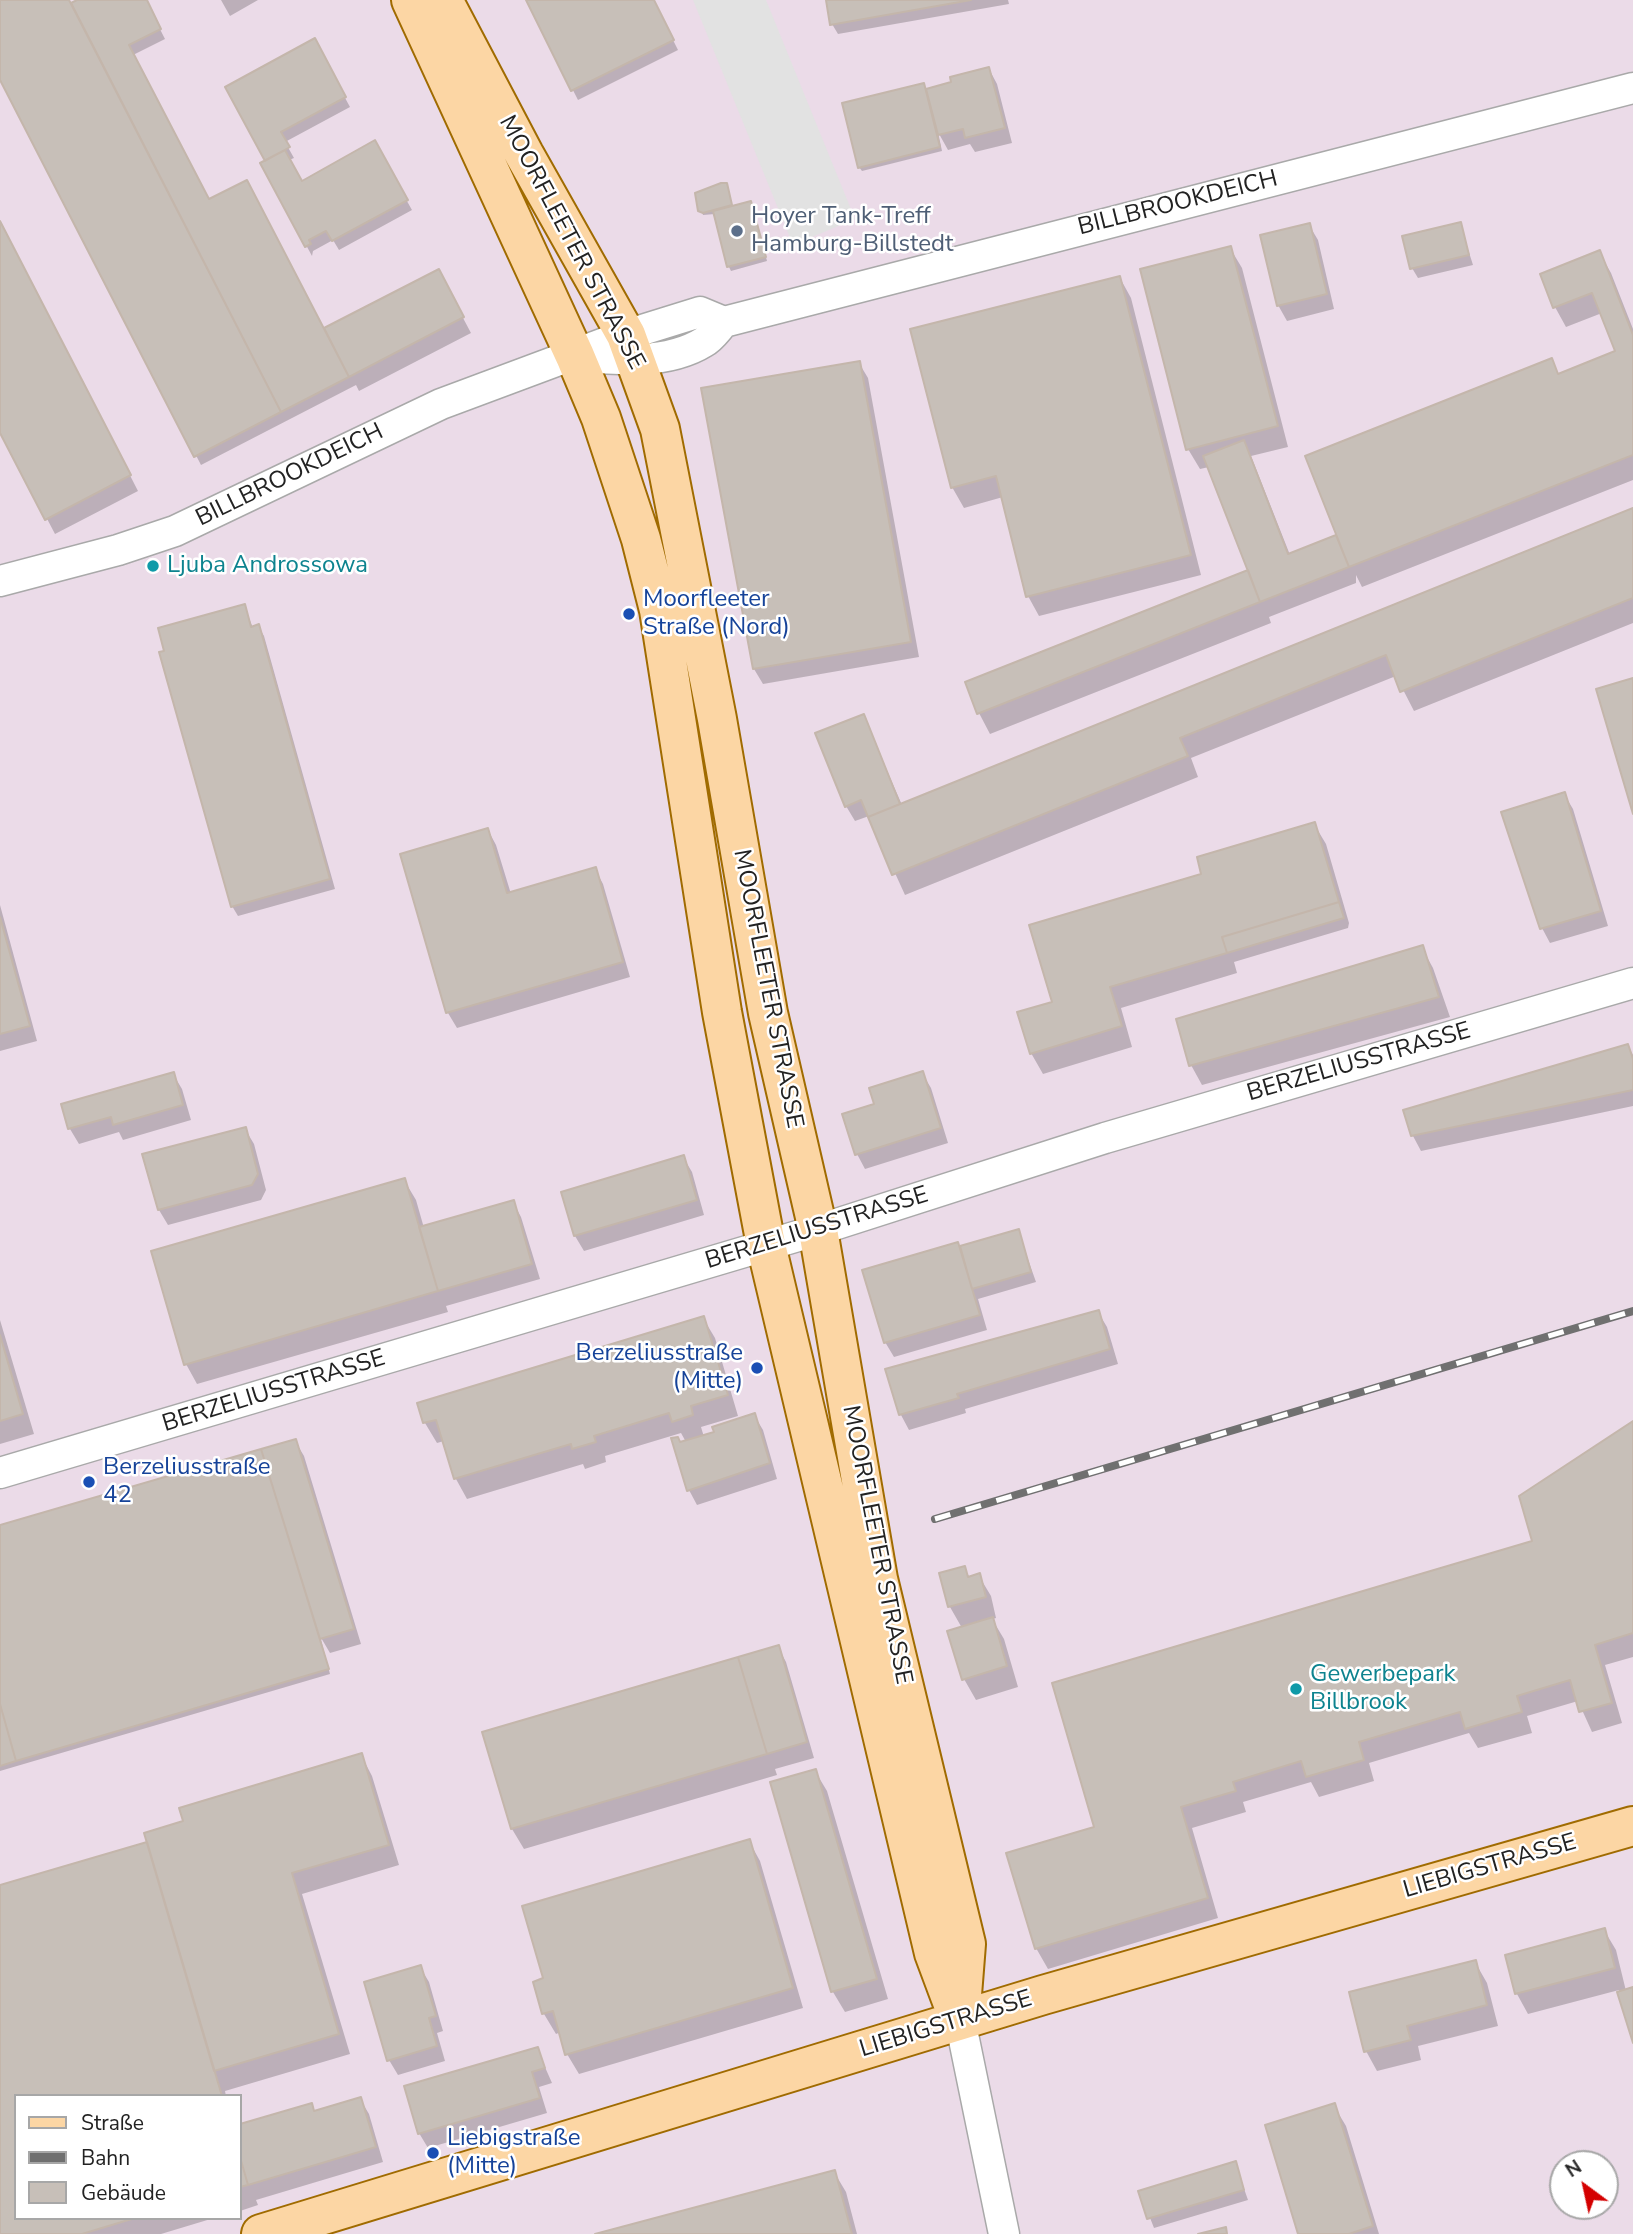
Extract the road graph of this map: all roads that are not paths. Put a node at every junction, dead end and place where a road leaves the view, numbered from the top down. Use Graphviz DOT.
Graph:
graph roads {
  1 [pos="411,0"];
  2 [pos="443,0"];
  3 [pos="1633,88"];
  4 [pos="632,348"];
  5 [pos="575,356"];
  6 [pos="0,581"];
  7 [pos="1633,983"];
  8 [pos="818,1230"];
  9 [pos="766,1245"];
  10 [pos="0,1473"];
  11 [pos="1633,1826"];
  12 [pos="960,2020"];
  13 [pos="261,2234"];
  14 [pos="1004,2234"];
  1 -- 5 [label="main road, MOORFLEETER STRASSE"];
  2 -- 4 [label="main road, MOORFLEETER STRASSE"];
  3 -- 4 [label="street, BILLBROOKDEICH"];
  4 -- 5 [label="street, BILLBROOKDEICH"];
  4 -- 8 [label="main road, MOORFLEETER STRASSE"];
  5 -- 6 [label="street, BILLBROOKDEICH"];
  5 -- 9 [label="main road, MOORFLEETER STRASSE"];
  7 -- 8 [label="street, BERZELIUSSTRASSE"];
  8 -- 9 [label="street, BERZELIUSSTRASSE"];
  8 -- 12 [label="main road, MOORFLEETER STRASSE"];
  9 -- 10 [label="street, BERZELIUSSTRASSE"];
  9 -- 12 [label="main road, MOORFLEETER STRASSE"];
  11 -- 12 [label="main road, LIEBIGSTRASSE"];
  12 -- 13 [label="main road, LIEBIGSTRASSE"];
  12 -- 14 [label="street, MOORFLEETER STRASSE"];
}
